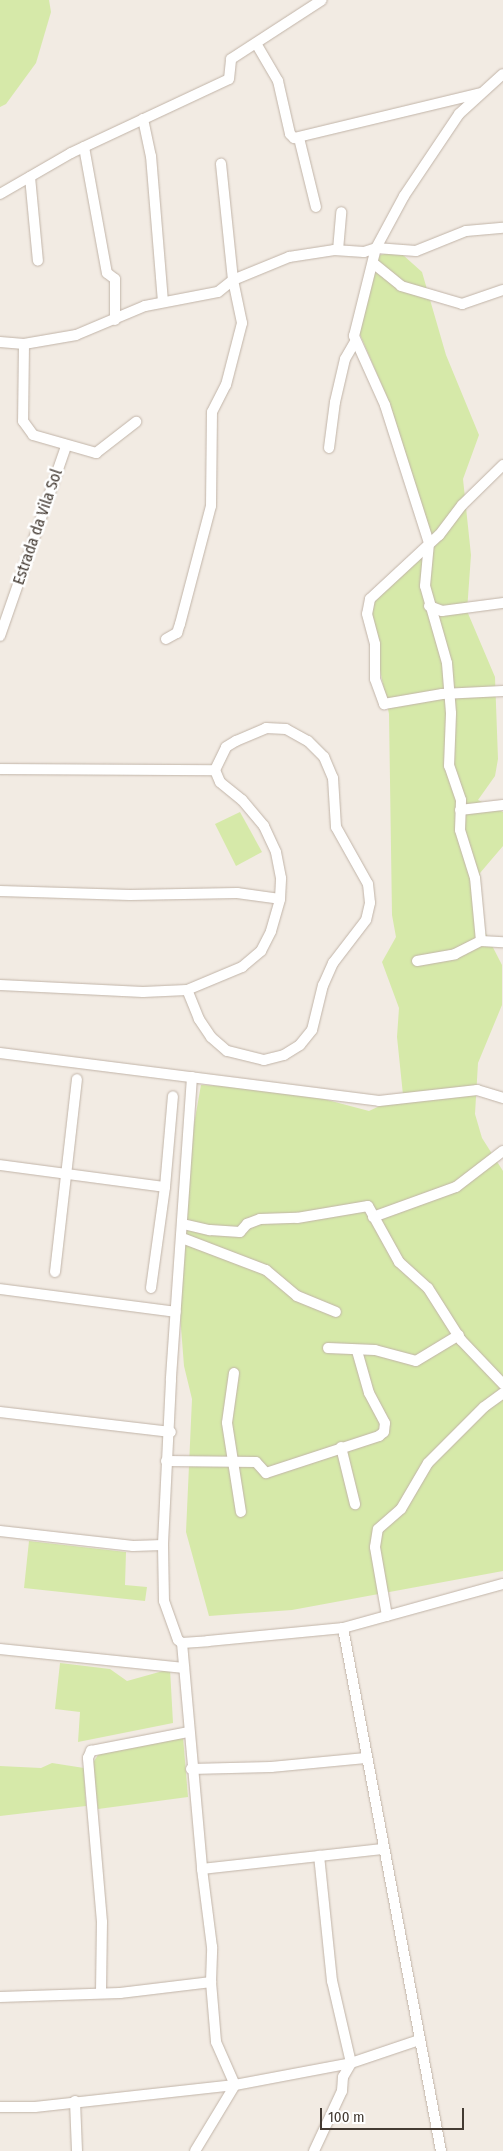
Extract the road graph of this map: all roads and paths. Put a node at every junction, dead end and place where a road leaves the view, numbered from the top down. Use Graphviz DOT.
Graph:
graph roads {
  1 [pos="322,0"];
  2 [pos="257,45"];
  3 [pos="503,74"];
  4 [pos="482,92"];
  5 [pos="143,119"];
  6 [pos="299,138"];
  7 [pos="84,147"];
  8 [pos="221,164"];
  9 [pos="30,177"];
  10 [pos="0,194"];
  11 [pos="316,207"];
  12 [pos="341,212"];
  13 [pos="503,228"];
  14 [pos="376,248"];
  15 [pos="338,250"];
  16 [pos="38,261"];
  17 [pos="373,263"];
  18 [pos="233,280"];
  19 [pos="503,290"];
  20 [pos="163,301"];
  21 [pos="115,320"];
  22 [pos="0,342"];
  23 [pos="355,342"];
  24 [pos="24,344"];
  25 [pos="136,422"];
  26 [pos="66,446"];
  27 [pos="329,448"];
  28 [pos="503,465"];
  29 [pos="429,543"];
  30 [pos="503,603"];
  31 [pos="429,606"];
  32 [pos="0,636"];
  33 [pos="166,639"];
  34 [pos="503,691"];
  35 [pos="450,695"];
  36 [pos="0,769"];
  37 [pos="215,770"];
  38 [pos="503,805"];
  39 [pos="460,810"];
  40 [pos="0,891"];
  41 [pos="280,899"];
  42 [pos="481,941"];
  43 [pos="503,942"];
  44 [pos="417,960"];
  45 [pos="0,985"];
  46 [pos="187,990"];
  47 [pos="0,1053"];
  48 [pos="192,1077"];
  49 [pos="77,1079"];
  50 [pos="173,1096"];
  51 [pos="503,1098"];
  52 [pos="503,1151"];
  53 [pos="0,1165"];
  54 [pos="68,1174"];
  55 [pos="165,1187"];
  56 [pos="373,1217"];
  57 [pos="183,1224"];
  58 [pos="182,1238"];
  59 [pos="55,1272"];
  60 [pos="151,1288"];
  61 [pos="0,1289"];
  62 [pos="176,1312"];
  63 [pos="336,1312"];
  64 [pos="459,1335"];
  65 [pos="328,1348"];
  66 [pos="357,1351"];
  67 [pos="234,1372"];
  68 [pos="503,1384"];
  69 [pos="503,1393"];
  70 [pos="0,1412"];
  71 [pos="171,1432"];
  72 [pos="341,1447"];
  73 [pos="166,1461"];
  74 [pos="232,1464"];
  75 [pos="355,1504"];
  76 [pos="241,1512"];
  77 [pos="0,1531"];
  78 [pos="163,1545"];
  79 [pos="503,1584"];
  80 [pos="386,1616"];
  81 [pos="343,1628"];
  82 [pos="182,1643"];
  83 [pos="0,1648"];
  84 [pos="184,1668"];
  85 [pos="189,1732"];
  86 [pos="366,1758"];
  87 [pos="191,1769"];
  88 [pos="382,1849"];
  89 [pos="318,1856"];
  90 [pos="202,1869"];
  91 [pos="211,1982"];
  92 [pos="101,1992"];
  93 [pos="0,1997"];
  94 [pos="419,2040"];
  95 [pos="352,2063"];
  96 [pos="234,2085"];
  97 [pos="75,2101"];
  98 [pos="0,2107"];
  99 [pos="77,2151"];
  100 [pos="194,2151"];
  101 [pos="314,2151"];
  102 [pos="440,2151"];
  1 -- 2 [label="street"];
  2 -- 5 [label="street"];
  2 -- 6 [label="street"];
  3 -- 4 [label="street"];
  4 -- 6 [label="street"];
  4 -- 14 [label="street"];
  5 -- 7 [label="street"];
  5 -- 20 [label="street"];
  6 -- 11 [label="street"];
  7 -- 9 [label="street"];
  7 -- 21 [label="street"];
  8 -- 18 [label="street"];
  9 -- 10 [label="street"];
  9 -- 16 [label="street"];
  12 -- 15 [label="street"];
  13 -- 14 [label="street"];
  14 -- 15 [label="street"];
  14 -- 17 [label="street"];
  15 -- 18 [label="street"];
  17 -- 19 [label="street"];
  17 -- 23 [label="street"];
  18 -- 20 [label="street"];
  18 -- 33 [label="street"];
  20 -- 21 [label="street"];
  21 -- 24 [label="street"];
  22 -- 24 [label="street"];
  23 -- 27 [label="street"];
  23 -- 29 [label="street"];
  24 -- 26 [label="street"];
  25 -- 26 [label="street"];
  26 -- 32 [label="street, Estrada da Vila Sol"];
  28 -- 29 [label="street"];
  29 -- 31 [label="street"];
  29 -- 35 [label="street"];
  30 -- 31 [label="street"];
  31 -- 35 [label="street"];
  34 -- 35 [label="street"];
  35 -- 39 [label="street"];
  36 -- 37 [label="street"];
  37 -- 41 [label="street"];
  37 -- 46 [label="street"];
  38 -- 39 [label="street"];
  39 -- 42 [label="street"];
  40 -- 41 [label="street"];
  41 -- 46 [label="street"];
  42 -- 43 [label="street"];
  42 -- 44 [label="street"];
  45 -- 46 [label="street"];
  47 -- 48 [label="street"];
  48 -- 51 [label="street"];
  48 -- 57 [label="street"];
  49 -- 54 [label="street"];
  50 -- 55 [label="street"];
  52 -- 56 [label="street"];
  53 -- 54 [label="street"];
  54 -- 55 [label="street"];
  54 -- 59 [label="street"];
  55 -- 60 [label="street"];
  56 -- 57 [label="street"];
  56 -- 64 [label="street"];
  57 -- 58 [label="street"];
  58 -- 62 [label="street"];
  58 -- 63 [label="street"];
  61 -- 62 [label="street"];
  62 -- 71 [label="street"];
  64 -- 66 [label="street"];
  64 -- 68 [label="street"];
  65 -- 66 [label="street"];
  66 -- 72 [label="street"];
  67 -- 74 [label="street"];
  69 -- 80 [label="street"];
  70 -- 71 [label="street"];
  71 -- 73 [label="street"];
  72 -- 74 [label="street"];
  72 -- 75 [label="street"];
  73 -- 74 [label="street"];
  73 -- 78 [label="street"];
  74 -- 76 [label="street"];
  77 -- 78 [label="street"];
  78 -- 82 [label="street"];
  79 -- 80 [label="street"];
  80 -- 81 [label="street"];
  81 -- 82 [label="street"];
  81 -- 86 [label="street"];
  82 -- 84 [label="street"];
  83 -- 84 [label="street"];
  84 -- 85 [label="street"];
  85 -- 87 [label="street"];
  85 -- 92 [label="street"];
  86 -- 87 [label="street"];
  86 -- 88 [label="street"];
  87 -- 90 [label="street"];
  88 -- 89 [label="street"];
  88 -- 94 [label="street"];
  89 -- 90 [label="street"];
  89 -- 95 [label="street"];
  90 -- 91 [label="street"];
  91 -- 92 [label="street"];
  91 -- 96 [label="street"];
  92 -- 93 [label="street"];
  94 -- 95 [label="street"];
  94 -- 102 [label="street"];
  95 -- 96 [label="street"];
  95 -- 101 [label="street"];
  96 -- 97 [label="street"];
  96 -- 100 [label="street"];
  97 -- 98 [label="street"];
  97 -- 99 [label="street"];
}
